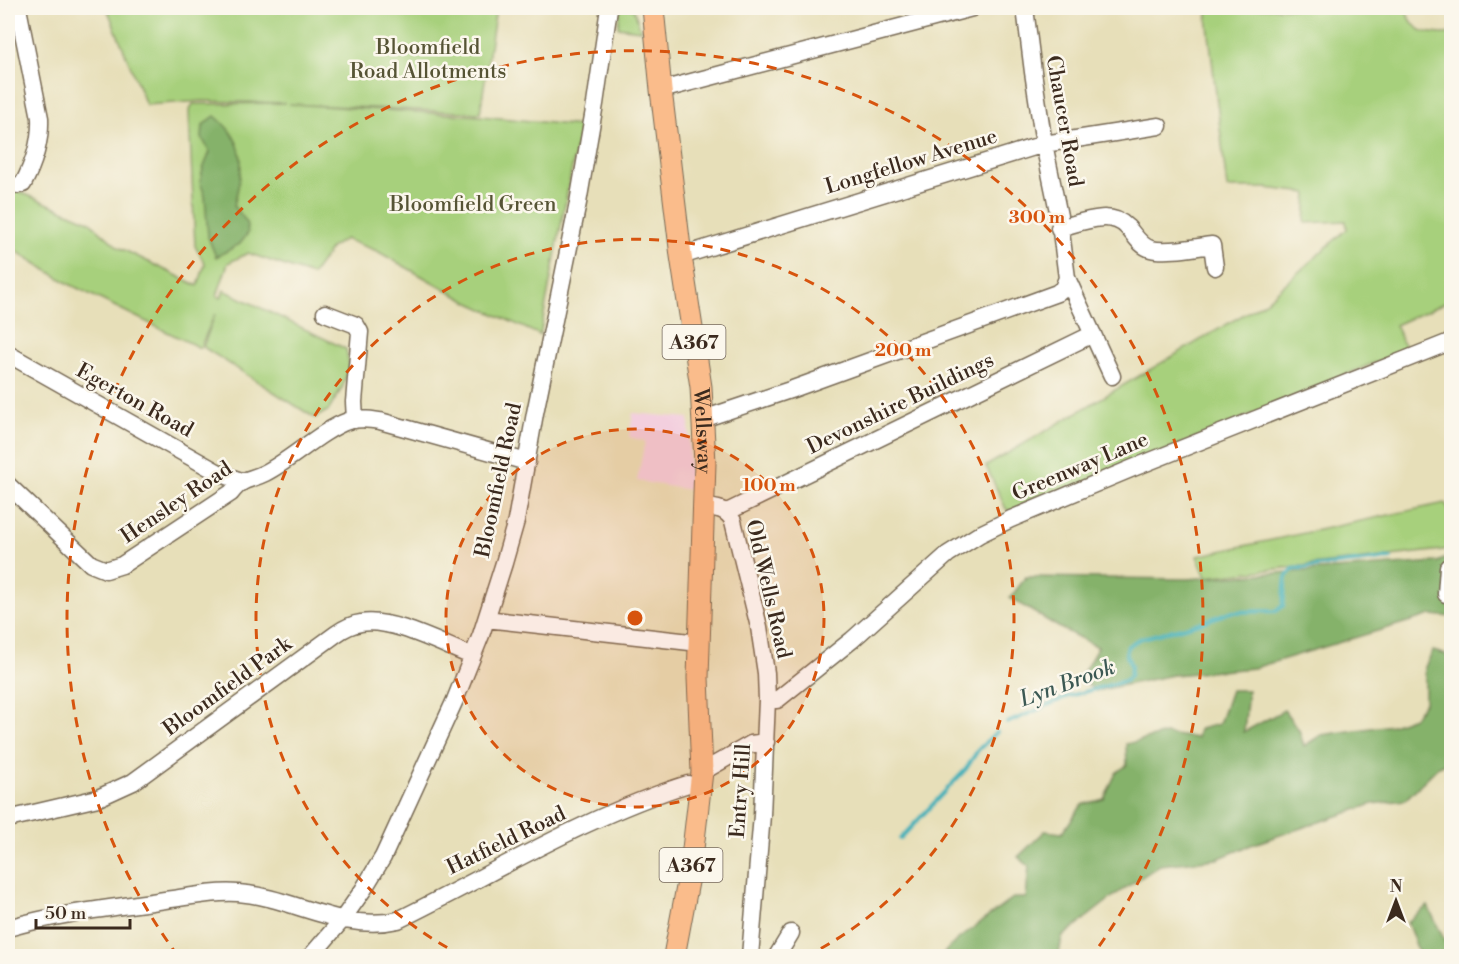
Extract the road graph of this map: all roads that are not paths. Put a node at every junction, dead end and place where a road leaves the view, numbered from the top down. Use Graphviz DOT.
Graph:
graph roads {
  1 [pos="18,8"];
  2 [pos="609,8"];
  3 [pos="653,8"];
  4 [pos="972,8"];
  5 [pos="1024,8"];
  6 [pos="661,90"];
  7 [pos="1159,126"];
  8 [pos="1044,144"];
  9 [pos="18,185"];
  10 [pos="1059,228"];
  11 [pos="681,256"];
  12 [pos="1215,267"];
  13 [pos="1067,278"];
  14 [pos="325,313"];
  15 [pos="1093,334"];
  16 [pos="1452,341"];
  17 [pos="8,354"];
  18 [pos="1112,376"];
  19 [pos="703,419"];
  20 [pos="355,420"];
  21 [pos="527,462"];
  22 [pos="241,481"];
  23 [pos="8,485"];
  24 [pos="704,507"];
  25 [pos="727,512"];
  26 [pos="1452,567"];
  27 [pos="1446,594"];
  28 [pos="486,620"];
  29 [pos="699,643"];
  30 [pos="472,656"];
  31 [pos="767,700"];
  32 [pos="766,742"];
  33 [pos="695,778"];
  34 [pos="8,819"];
  35 [pos="342,920"];
  36 [pos="8,928"];
  37 [pos="791,933"];
  38 [pos="311,957"];
  39 [pos="662,957"];
  40 [pos="674,957"];
  41 [pos="750,957"];
  42 [pos="777,957"];
  1 -- 9 [label="street"];
  2 -- 21 [label="street, Bloomfield Road"];
  3 -- 6 [label="main road, Wellsway / A367"];
  4 -- 6 [label="street"];
  5 -- 8 [label="street, Chaucer Road"];
  6 -- 11 [label="main road, Wellsway / A367"];
  7 -- 8 [label="street, Longfellow Avenue"];
  8 -- 10 [label="street, Chaucer Road"];
  8 -- 11 [label="street, Longfellow Avenue"];
  10 -- 12 [label="street"];
  10 -- 13 [label="street, Chaucer Road"];
  11 -- 19 [label="main road, Wellsway / A367"];
  13 -- 15 [label="street, Chaucer Road"];
  13 -- 19 [label="street, Devonshire Buildings"];
  14 -- 20 [label="street"];
  15 -- 18 [label="street, Chaucer Road"];
  15 -- 25 [label="street, Devonshire Buildings"];
  16 -- 31 [label="street, Greenway Lane"];
  17 -- 22 [label="street, Egerton Road"];
  19 -- 24 [label="main road, Wellsway / A367"];
  20 -- 21 [label="street, Hensley Road"];
  20 -- 22 [label="street, Hensley Road"];
  21 -- 28 [label="street, Bloomfield Road"];
  22 -- 23 [label="street, Hensley Road"];
  24 -- 25 [label="street, Old Wells Road"];
  24 -- 29 [label="main road, Wellsway / A367"];
  25 -- 31 [label="street, Old Wells Road"];
  26 -- 27 [label="street"];
  28 -- 29 [label="street"];
  28 -- 30 [label="street, Bloomfield Road"];
  29 -- 33 [label="main road, Wellsway / A367"];
  30 -- 34 [label="street, Bloomfield Park"];
  30 -- 35 [label="street, Bloomfield Road"];
  31 -- 32 [label="street, Entry Hill"];
  32 -- 33 [label="street, Hatfield Road"];
  32 -- 41 [label="street, Entry Hill"];
  33 -- 35 [label="street, Hatfield Road"];
  33 -- 39 [label="main road, Wellsway / A367"];
  33 -- 40 [label="main road, Wellsway / A367"];
  35 -- 36 [label="street, Hatfield Road"];
  35 -- 38 [label="street, Bloomfield Road"];
  37 -- 42 [label="street"];
}
